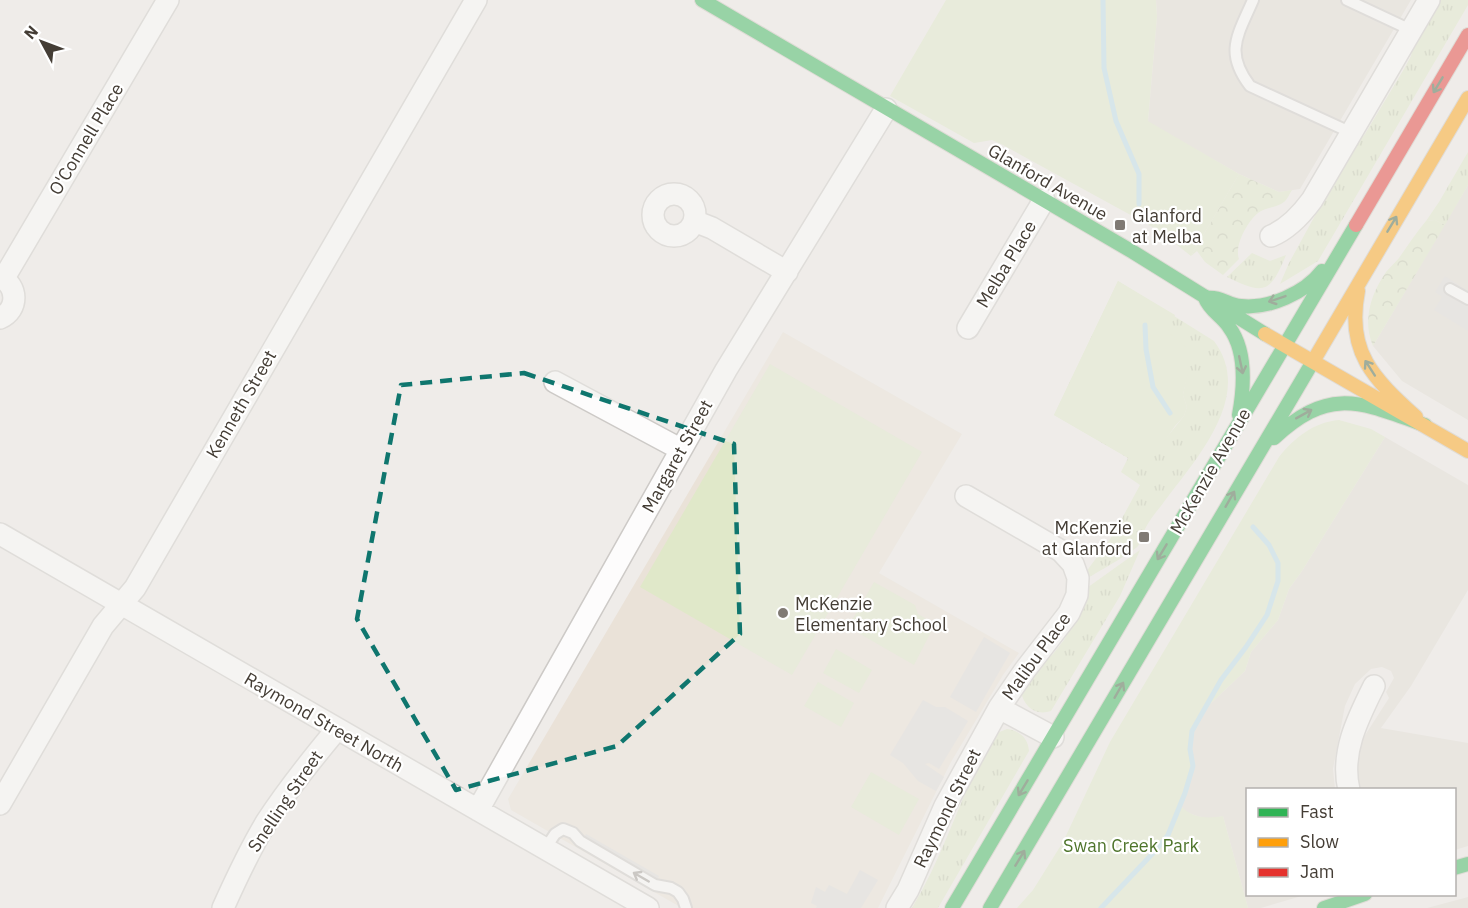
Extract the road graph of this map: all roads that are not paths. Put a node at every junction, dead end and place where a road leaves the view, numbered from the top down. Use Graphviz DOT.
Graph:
graph roads {
  1 [pos="168,0"];
  2 [pos="476,0"];
  3 [pos="702,0"];
  4 [pos="1253,0"];
  5 [pos="1347,0"];
  6 [pos="1429,0"];
  7 [pos="1411,30"];
  8 [pos="1468,35"];
  9 [pos="1468,98"];
  10 [pos="886,109"];
  11 [pos="1352,133"];
  12 [pos="1044,200"];
  13 [pos="694,221"];
  14 [pos="1271,236"];
  15 [pos="1338,251"];
  16 [pos="787,272"];
  17 [pos="1363,275"];
  18 [pos="2,278"];
  19 [pos="1450,289"];
  20 [pos="1204,298"];
  21 [pos="1468,300"];
  22 [pos="0,318"];
  23 [pos="968,328"];
  24 [pos="1285,344"];
  25 [pos="1313,360"];
  26 [pos="555,382"];
  27 [pos="1425,425"];
  28 [pos="1234,430"];
  29 [pos="680,449"];
  30 [pos="1468,450"];
  31 [pos="1259,451"];
  32 [pos="966,496"];
  33 [pos="0,534"];
  34 [pos="121,605"];
  35 [pos="1374,686"];
  36 [pos="999,708"];
  37 [pos="337,729"];
  38 [pos="1053,737"];
  39 [pos="1349,788"];
  40 [pos="3,793"];
  41 [pos="478,810"];
  42 [pos="545,849"];
  43 [pos="1359,896"];
  44 [pos="223,908"];
  45 [pos="648,908"];
  46 [pos="686,908"];
  47 [pos="897,908"];
  48 [pos="952,908"];
  49 [pos="990,908"];
  50 [pos="1323,908"];
  1 -- 18 [label="street, O'Connell Place"];
  2 -- 34 [label="street, Kenneth Street"];
  3 -- 10 [label="main road, Glanford Avenue"];
  4 -- 11 [label="lane"];
  5 -- 7 [label="lane"];
  6 -- 7 [label="street"];
  7 -- 11 [label="street"];
  8 -- 15 [label="main road, McKenzie Avenue, one-way"];
  17 -- 9 [label="main road, McKenzie Avenue, one-way"];
  10 -- 12 [label="main road, Glanford Avenue"];
  10 -- 16 [label="street, Margaret Street"];
  11 -- 14 [label="street"];
  12 -- 20 [label="main road, Glanford Avenue"];
  12 -- 23 [label="street, Melba Place"];
  13 -- 16 [label="street"];
  15 -- 20 [label="main road, one-way"];
  15 -- 24 [label="main road, McKenzie Avenue"];
  16 -- 29 [label="street, Margaret Street"];
  17 -- 25 [label="main road, McKenzie Avenue"];
  27 -- 17 [label="main road, one-way"];
  18 -- 22 [label="street, O'Connell Place"];
  19 -- 21 [label="lane"];
  20 -- 24 [label="main road, Glanford Avenue"];
  20 -- 28 [label="main road, one-way"];
  24 -- 25 [label="main road, Glanford Avenue"];
  24 -- 28 [label="main road, McKenzie Avenue"];
  25 -- 27 [label="main road, Glanford Avenue"];
  25 -- 31 [label="main road, McKenzie Avenue"];
  26 -- 29 [label="street"];
  27 -- 30 [label="main road, Glanford Avenue"];
  31 -- 27 [label="main road, one-way"];
  28 -- 38 [label="main road, McKenzie Avenue, one-way"];
  29 -- 41 [label="street, Margaret Street"];
  49 -- 31 [label="main road, McKenzie Avenue, one-way"];
  32 -- 36 [label="street, Malibu Place"];
  33 -- 34 [label="street, Raymond Street North"];
  34 -- 37 [label="street, Raymond Street North"];
  34 -- 40 [label="street, Kenneth Street"];
  35 -- 39 [label="street"];
  36 -- 38 [label="street, Malibu Place"];
  36 -- 47 [label="street, Raymond Street"];
  37 -- 41 [label="street, Raymond Street North"];
  37 -- 44 [label="street, Snelling Street"];
  38 -- 48 [label="main road, McKenzie Avenue, one-way"];
  41 -- 42 [label="street, Raymond Street North"];
  42 -- 45 [label="street, Raymond Street North"];
  46 -- 42 [label="lane, one-way"];
  43 -- 50 [label="main road"];
}
